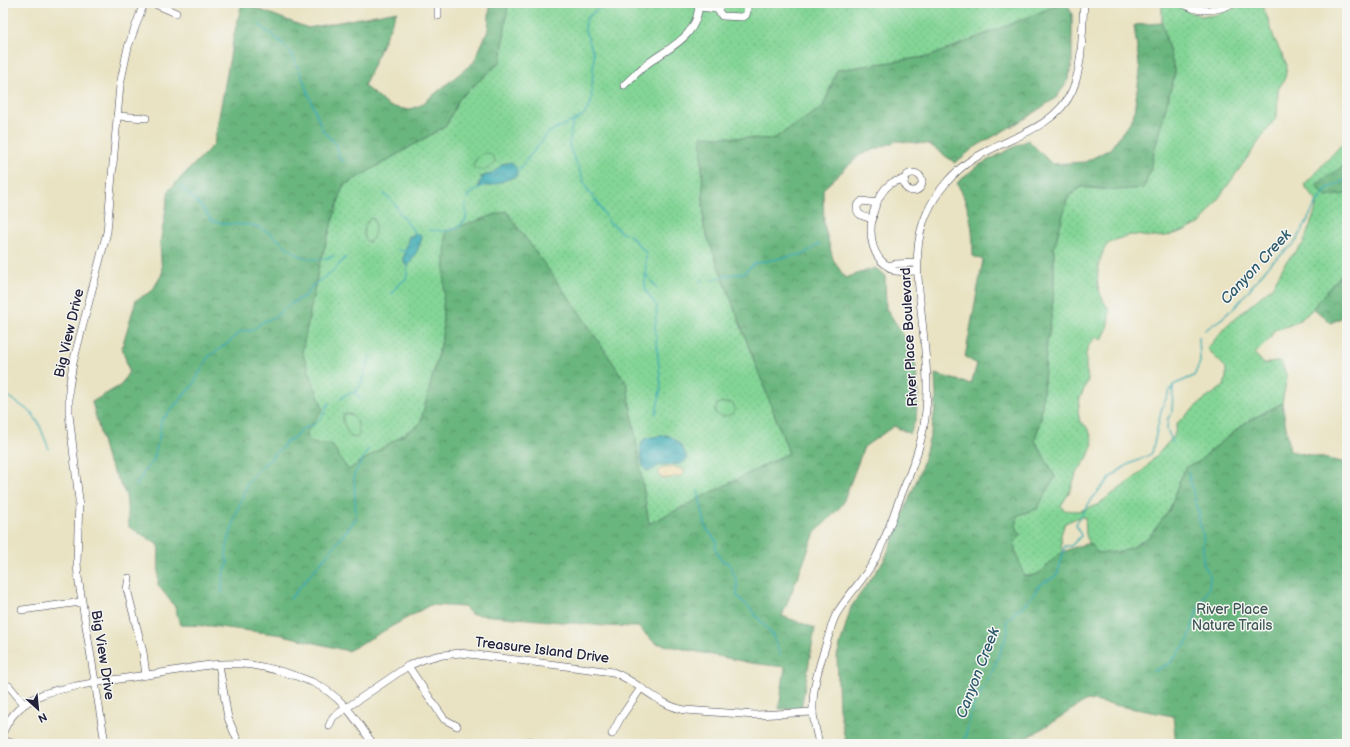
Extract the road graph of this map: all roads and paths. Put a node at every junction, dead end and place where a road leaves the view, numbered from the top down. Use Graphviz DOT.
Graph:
graph roads {
  1 [pos="144,3"];
  2 [pos="153,3"];
  3 [pos="438,3"];
  4 [pos="724,3"];
  5 [pos="732,3"];
  6 [pos="1084,3"];
  7 [pos="1182,3"];
  8 [pos="1234,3"];
  9 [pos="699,5"];
  10 [pos="717,9"];
  11 [pos="176,14"];
  12 [pos="438,16"];
  13 [pos="624,85"];
  14 [pos="117,116"];
  15 [pos="146,118"];
  16 [pos="905,179"];
  17 [pos="878,203"];
  18 [pos="873,219"];
  19 [pos="917,267"];
  20 [pos="129,578"];
  21 [pos="81,602"];
  22 [pos="22,610"];
  23 [pos="219,665"];
  24 [pos="408,666"];
  25 [pos="146,675"];
  26 [pos="95,683"];
  27 [pos="9,686"];
  28 [pos="641,688"];
  29 [pos="24,704"];
  30 [pos="347,707"];
  31 [pos="813,712"];
  32 [pos="329,726"];
  33 [pos="457,726"];
  34 [pos="3,732"];
  35 [pos="612,734"];
  36 [pos="3,740"];
  37 [pos="14,744"];
  38 [pos="106,744"];
  39 [pos="239,744"];
  40 [pos="373,744"];
  41 [pos="819,744"];
  1 -- 14 [label="street, Big View Drive"];
  2 -- 11 [label="street"];
  3 -- 12 [label="street"];
  4 -- 10 [label="street"];
  5 -- 10 [label="street"];
  6 -- 19 [label="street, River Place Boulevard"];
  7 -- 8 [label="street"];
  9 -- 10 [label="street"];
  9 -- 13 [label="street"];
  14 -- 15 [label="street"];
  14 -- 21 [label="street, Big View Drive"];
  16 -- 17 [label="street"];
  17 -- 18 [label="street"];
  17 -- 18 [label="street"];
  18 -- 19 [label="street"];
  19 -- 31 [label="street, River Place Boulevard"];
  20 -- 25 [label="street"];
  21 -- 22 [label="street"];
  21 -- 26 [label="street, Big View Drive"];
  23 -- 25 [label="street"];
  23 -- 30 [label="street"];
  23 -- 39 [label="street"];
  24 -- 28 [label="street, Treasure Island Drive"];
  24 -- 30 [label="street, Treasure Island Drive"];
  24 -- 33 [label="street"];
  25 -- 26 [label="street"];
  26 -- 29 [label="street"];
  26 -- 38 [label="street, Big View Drive"];
  27 -- 29 [label="street"];
  28 -- 31 [label="street, Treasure Island Drive"];
  28 -- 35 [label="street"];
  29 -- 34 [label="street"];
  30 -- 32 [label="street, Treasure Island Drive"];
  30 -- 40 [label="street"];
  31 -- 41 [label="street, River Place Boulevard"];
  36 -- 37 [label="street"];
}
